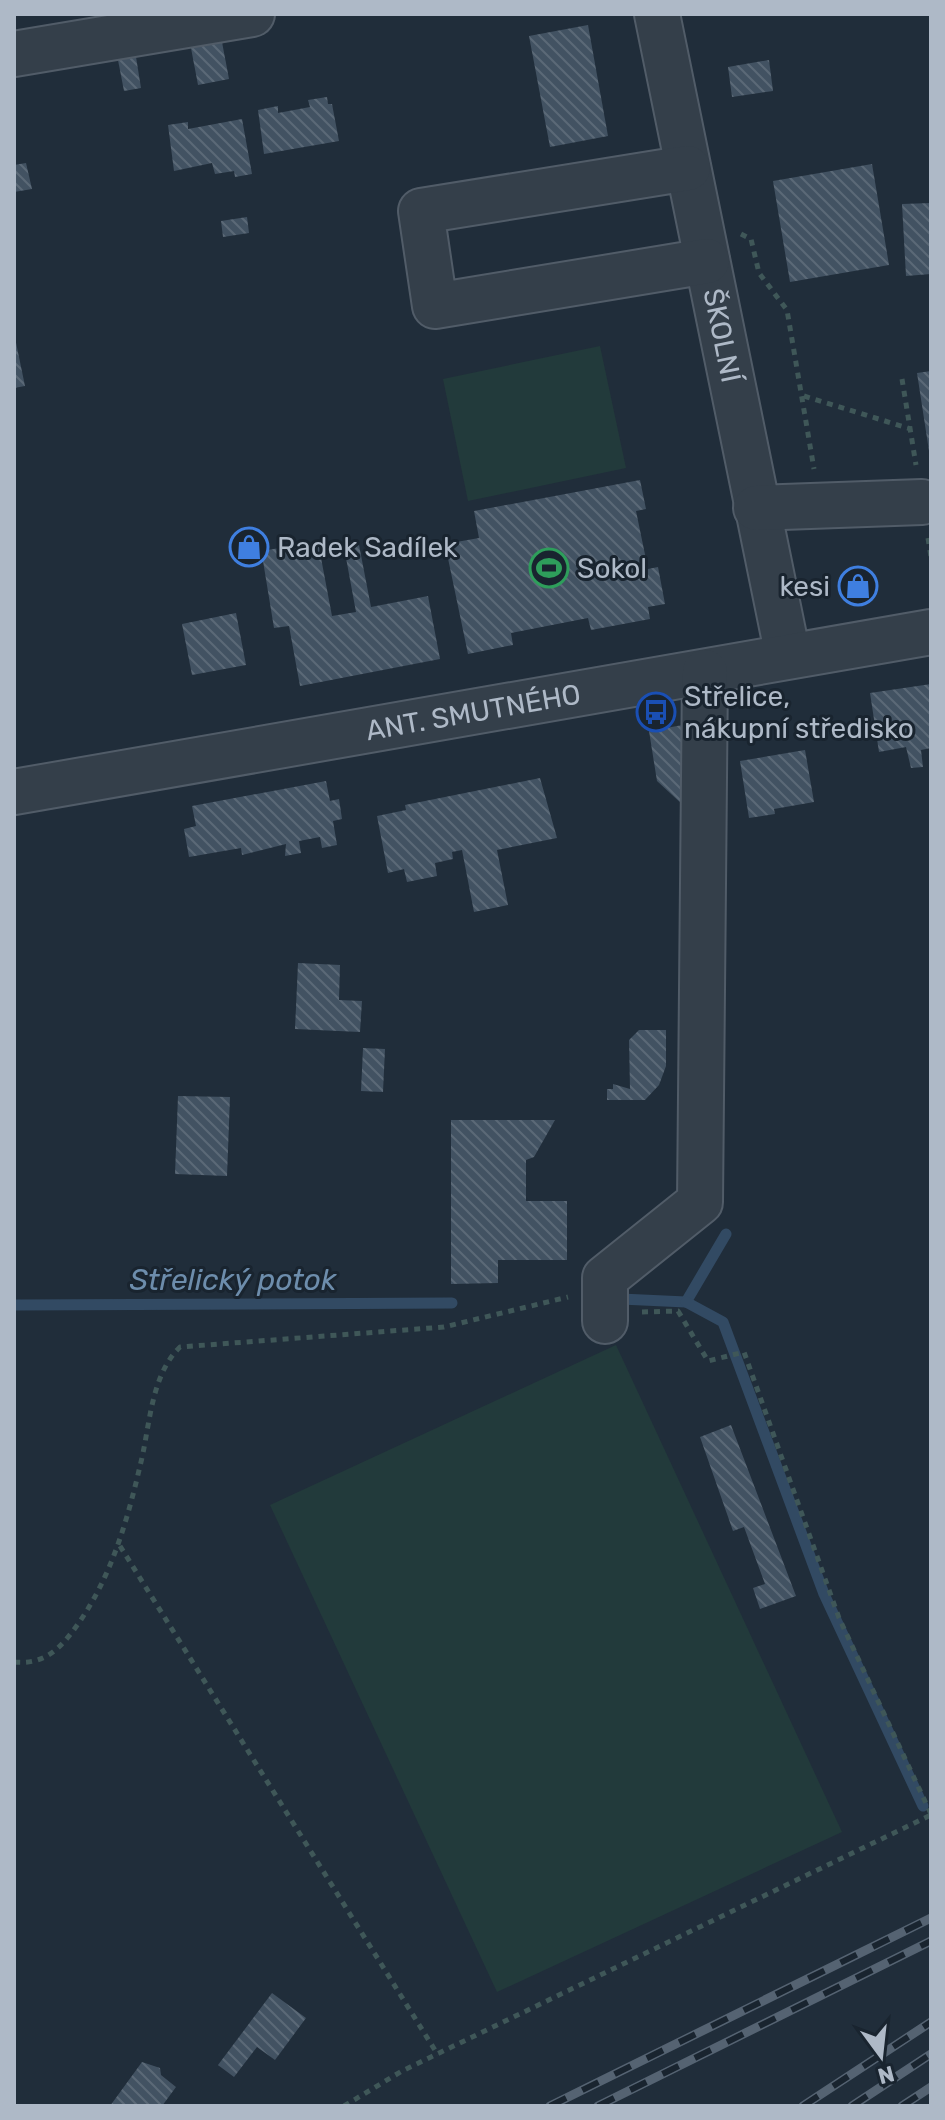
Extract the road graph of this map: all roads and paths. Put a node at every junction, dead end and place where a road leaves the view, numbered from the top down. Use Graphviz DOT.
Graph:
graph roads {
  1 [pos="252,14"];
  2 [pos="657,14"];
  3 [pos="14,54"];
  4 [pos="688,168"];
  5 [pos="707,261"];
  6 [pos="787,310"];
  7 [pos="804,396"];
  8 [pos="911,429"];
  9 [pos="922,502"];
  10 [pos="819,506"];
  11 [pos="756,508"];
  12 [pos="931,632"];
  13 [pos="788,656"];
  14 [pos="705,672"];
  15 [pos="14,792"];
  16 [pos="605,1309"];
  17 [pos="119,1545"];
  18 [pos="14,1662"];
  19 [pos="931,1815"];
  20 [pos="438,2055"];
  21 [pos="344,2106"];
  1 -- 3 [label="street"];
  2 -- 4 [label="street, ŠKOLNÍ"];
  4 -- 5 [label="street, ŠKOLNÍ"];
  4 -- 5 [label="street"];
  5 -- 11 [label="street, ŠKOLNÍ"];
  6 -- 7 [label="path"];
  7 -- 8 [label="path"];
  7 -- 10 [label="path"];
  9 -- 10 [label="street"];
  10 -- 11 [label="street"];
  11 -- 13 [label="street, ŠKOLNÍ"];
  12 -- 13 [label="street, ANT. SMUTNÉHO"];
  13 -- 14 [label="street, ANT. SMUTNÉHO"];
  14 -- 15 [label="street, ANT. SMUTNÉHO"];
  14 -- 16 [label="street"];
  16 -- 17 [label="path"];
  16 -- 19 [label="path"];
  17 -- 18 [label="path"];
  17 -- 20 [label="path"];
  19 -- 20 [label="path"];
  20 -- 21 [label="path"];
}
